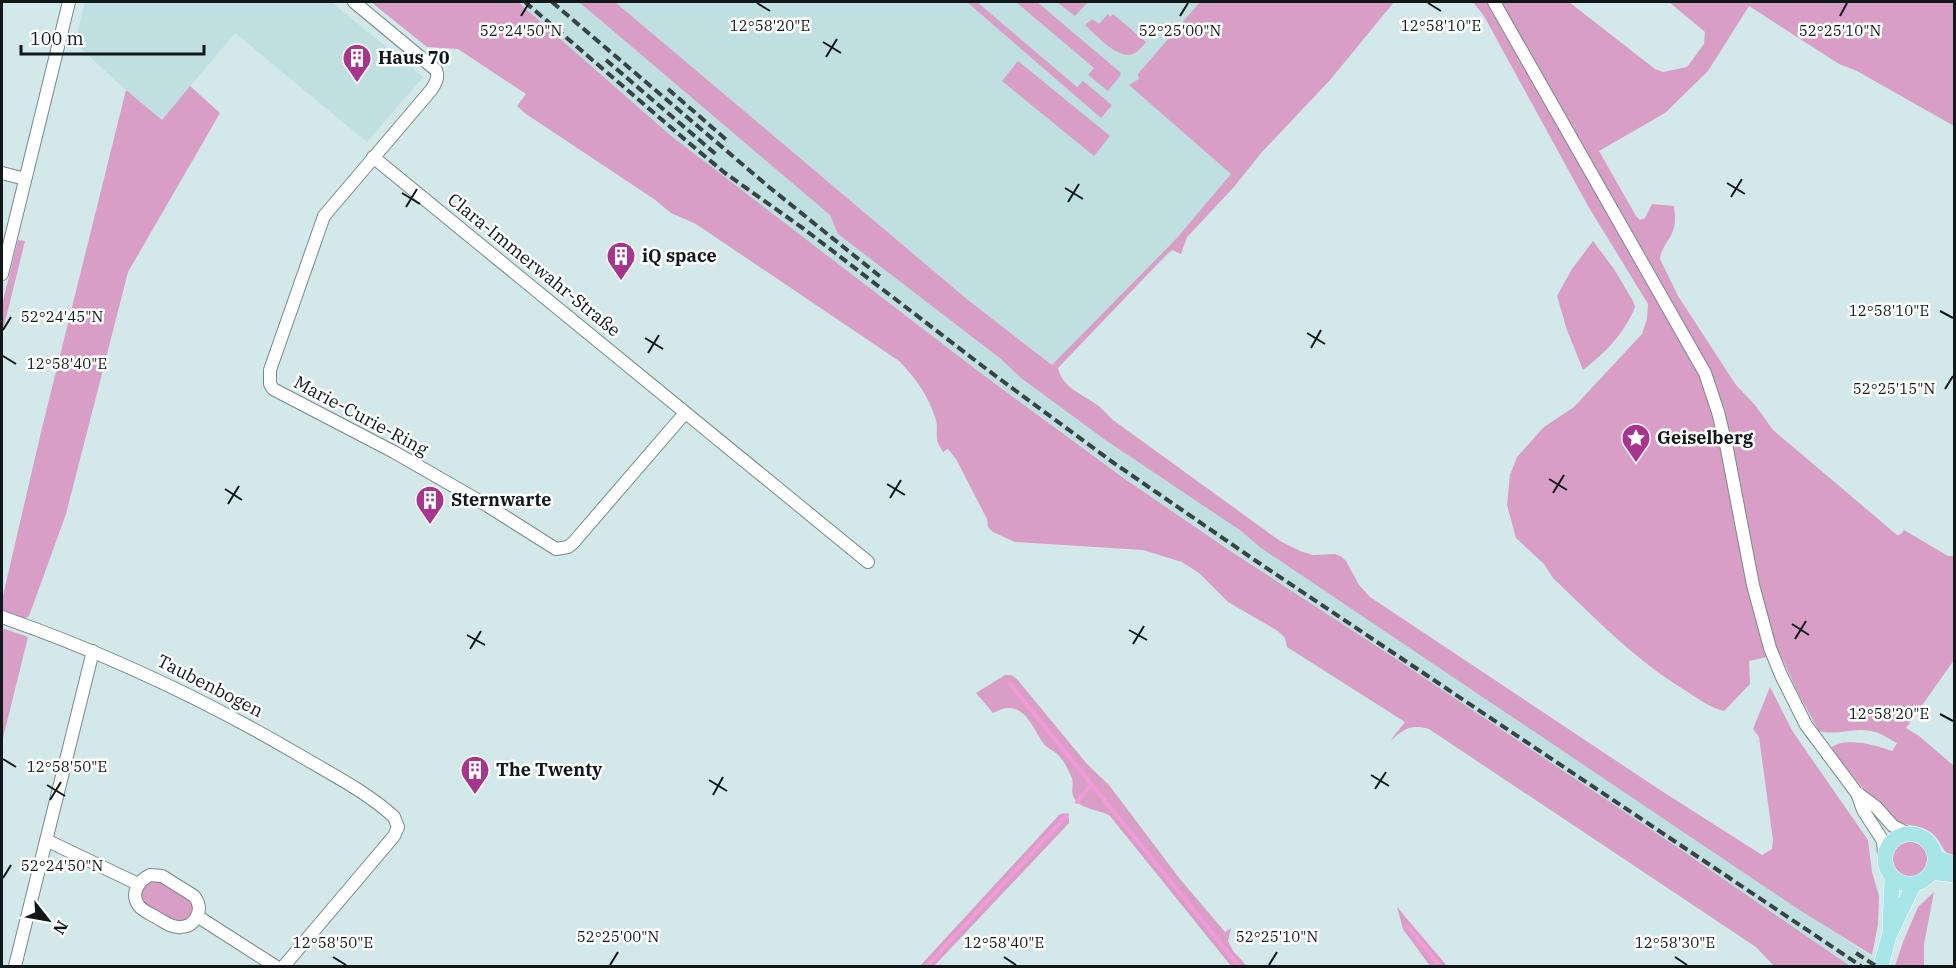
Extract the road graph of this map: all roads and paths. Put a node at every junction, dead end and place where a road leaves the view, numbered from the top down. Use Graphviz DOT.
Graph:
graph roads {
  1 [pos="69,2"];
  2 [pos="354,2"];
  3 [pos="1494,2"];
  4 [pos="373,157"];
  5 [pos="2,173"];
  6 [pos="25,179"];
  7 [pos="2,274"];
  8 [pos="685,413"];
  9 [pos="868,562"];
  10 [pos="2,617"];
  11 [pos="93,651"];
  12 [pos="1856,792"];
  13 [pos="1907,833"];
  14 [pos="46,840"];
  15 [pos="1884,854"];
  16 [pos="1933,864"];
  17 [pos="1954,864"];
  18 [pos="1954,875"];
  19 [pos="1892,878"];
  20 [pos="138,884"];
  21 [pos="1914,884"];
  22 [pos="197,916"];
  23 [pos="1889,937"];
  24 [pos="15,966"];
  25 [pos="275,966"];
  26 [pos="284,966"];
  27 [pos="1881,966"];
  1 -- 6 [label="street"];
  2 -- 4 [label="street, Marie-Curie-Ring"];
  3 -- 12 [label="street"];
  4 -- 8 [label="street, Clara-Immerwahr-Straße"];
  4 -- 8 [label="street, Marie-Curie-Ring"];
  5 -- 6 [label="street"];
  6 -- 7 [label="street"];
  8 -- 9 [label="street, Clara-Immerwahr-Straße"];
  10 -- 11 [label="street, Taubenbogen"];
  11 -- 14 [label="street"];
  11 -- 26 [label="street, Taubenbogen"];
  12 -- 13 [label="street"];
  12 -- 15 [label="street"];
  13 -- 15 [label="main road"];
  13 -- 16 [label="main road"];
  14 -- 20 [label="street"];
  14 -- 24 [label="street"];
  15 -- 19 [label="main road"];
  16 -- 17 [label="main road"];
  16 -- 18 [label="main road"];
  16 -- 21 [label="main road"];
  19 -- 21 [label="main road"];
  19 -- 23 [label="main road"];
  20 -- 22 [label="street"];
  20 -- 22 [label="street"];
  21 -- 23 [label="main road"];
  22 -- 25 [label="street"];
  23 -- 27 [label="main road"];
}
